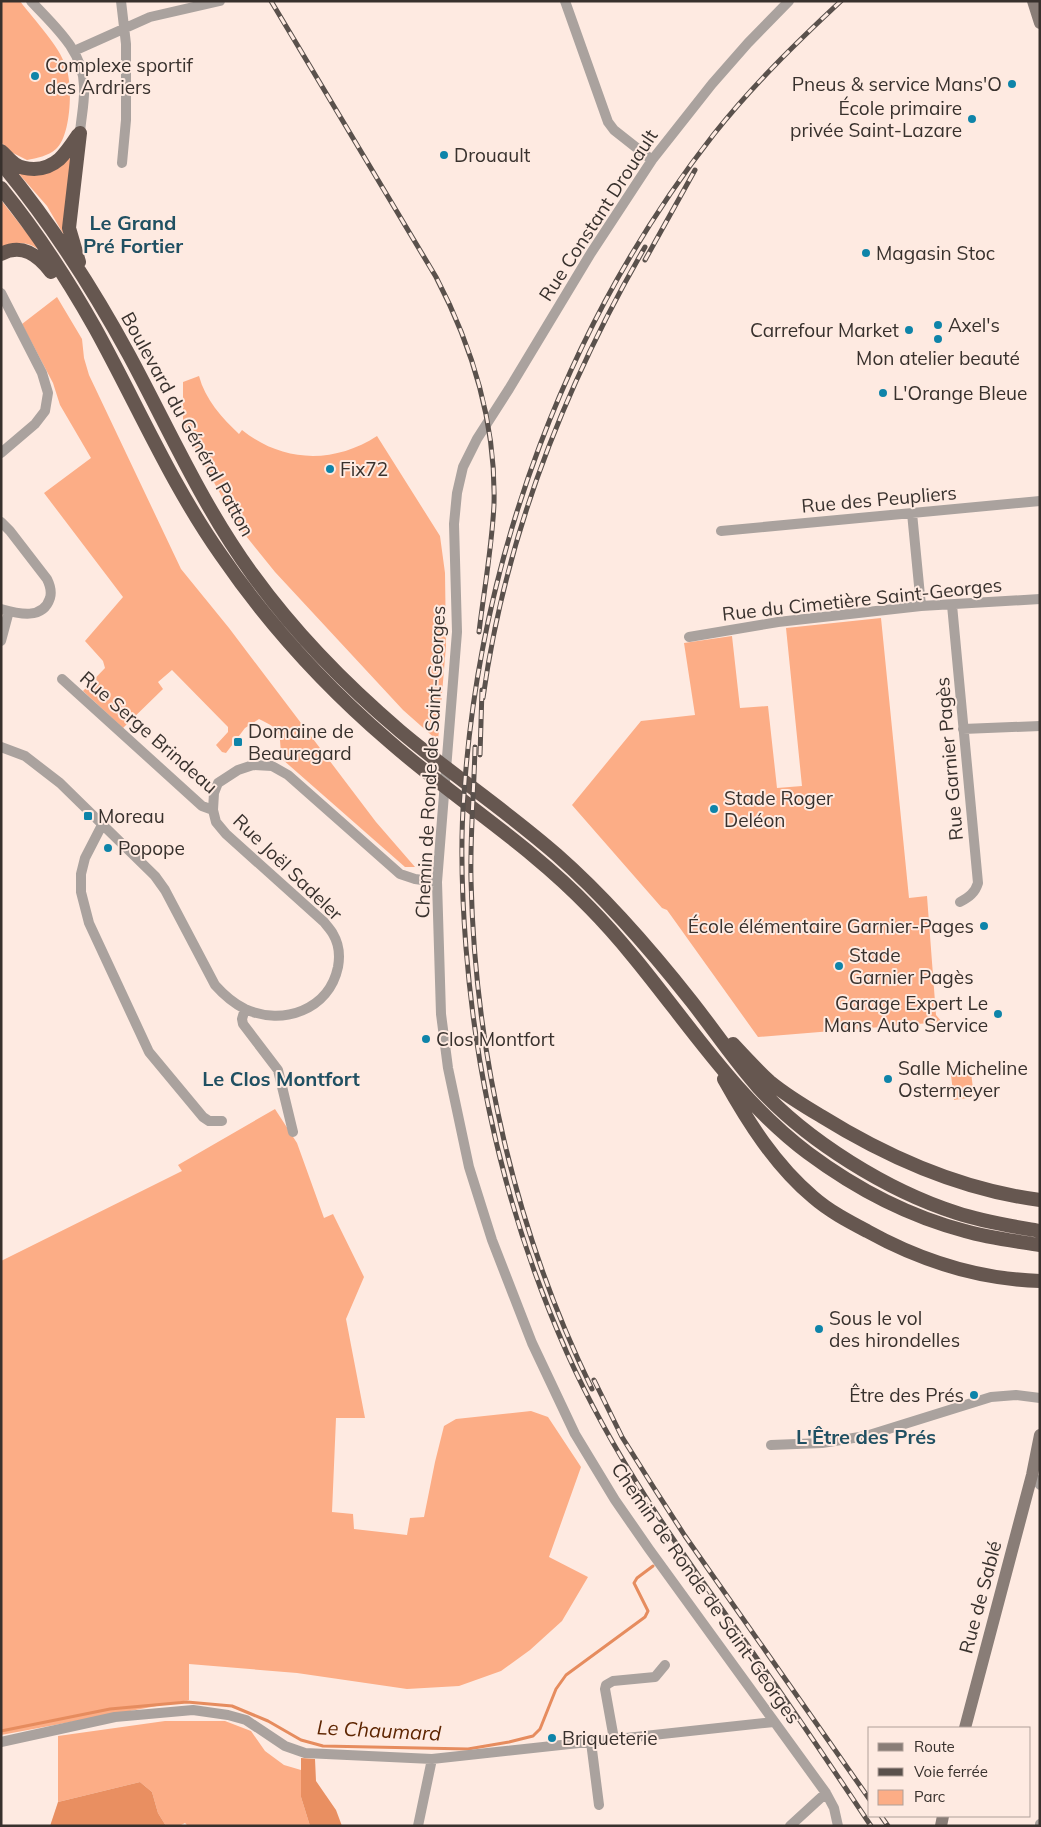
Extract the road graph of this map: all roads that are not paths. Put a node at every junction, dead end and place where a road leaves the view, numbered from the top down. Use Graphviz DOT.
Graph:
graph roads {
  1 [pos="31,1"];
  2 [pos="121,1"];
  3 [pos="220,1"];
  4 [pos="565,1"];
  5 [pos="790,1"];
  6 [pos="1033,1"];
  7 [pos="1040,22"];
  8 [pos="125,27"];
  9 [pos="74,51"];
  10 [pos="80,133"];
  11 [pos="1,151"];
  12 [pos="652,160"];
  13 [pos="1,163"];
  14 [pos="122,163"];
  15 [pos="1,188"];
  16 [pos="1,254"];
  17 [pos="82,275"];
  18 [pos="1,293"];
  19 [pos="94,326"];
  20 [pos="1,453"];
  21 [pos="463,467"];
  22 [pos="1040,501"];
  23 [pos="912,513"];
  24 [pos="1,522"];
  25 [pos="721,531"];
  26 [pos="1040,598"];
  27 [pos="952,605"];
  28 [pos="921,606"];
  29 [pos="5,610"];
  30 [pos="689,637"];
  31 [pos="1,641"];
  32 [pos="62,679"];
  33 [pos="1040,726"];
  34 [pos="964,729"];
  35 [pos="1,747"];
  36 [pos="213,810"];
  37 [pos="102,825"];
  38 [pos="437,882"];
  39 [pos="960,902"];
  40 [pos="694,1004"];
  41 [pos="245,1009"];
  42 [pos="705,1046"];
  43 [pos="222,1122"];
  44 [pos="293,1132"];
  45 [pos="1040,1200"];
  46 [pos="1040,1231"];
  47 [pos="1040,1245"];
  48 [pos="1040,1281"];
  49 [pos="1040,1398"];
  50 [pos="1040,1435"];
  51 [pos="771,1446"];
  52 [pos="1036,1480"];
  53 [pos="665,1665"];
  54 [pos="774,1722"];
  55 [pos="965,1727"];
  56 [pos="614,1739"];
  57 [pos="1,1742"];
  58 [pos="591,1742"];
  59 [pos="432,1760"];
  60 [pos="826,1792"];
  61 [pos="599,1805"];
  62 [pos="418,1826"];
  63 [pos="790,1826"];
  64 [pos="838,1826"];
  1 -- 9 [label="street"];
  2 -- 8 [label="street"];
  3 -- 8 [label="street"];
  4 -- 12 [label="street"];
  5 -- 12 [label="street, Rue Constant Drouault"];
  6 -- 7 [label="main road"];
  8 -- 9 [label="street"];
  8 -- 14 [label="street"];
  9 -- 10 [label="street"];
  10 -- 11 [label="highway"];
  10 -- 17 [label="highway"];
  12 -- 21 [label="street, Rue Constant Drouault"];
  13 -- 17 [label="highway, Boulevard du Général Patton"];
  15 -- 19 [label="highway, Boulevard du Général Patton"];
  16 -- 19 [label="highway"];
  17 -- 40 [label="highway, Boulevard du Général Patton"];
  18 -- 20 [label="street"];
  19 -- 42 [label="highway, Boulevard du Général Patton"];
  21 -- 38 [label="street, Chemin de Ronde de Saint-Georges"];
  22 -- 23 [label="street, Rue des Peupliers"];
  23 -- 25 [label="street, Rue des Peupliers"];
  23 -- 28 [label="street"];
  24 -- 29 [label="street"];
  26 -- 27 [label="street, Rue du Cimetière Saint-Georges"];
  27 -- 28 [label="street, Rue du Cimetière Saint-Georges"];
  27 -- 34 [label="street, Rue Garnier Pagès"];
  28 -- 30 [label="street, Rue du Cimetière Saint-Georges"];
  29 -- 31 [label="street"];
  32 -- 36 [label="street, Rue Serge Brindeau"];
  33 -- 34 [label="street"];
  34 -- 39 [label="street, Rue Garnier Pagès"];
  35 -- 37 [label="street, Rue Joël Sadeler"];
  36 -- 38 [label="street, Rue Joël Sadeler"];
  36 -- 41 [label="street, Rue Joël Sadeler"];
  37 -- 41 [label="street, Rue Joël Sadeler"];
  37 -- 43 [label="street"];
  38 -- 54 [label="street, Chemin de Ronde de Saint-Georges"];
  40 -- 45 [label="highway"];
  40 -- 46 [label="highway"];
  41 -- 44 [label="street"];
  42 -- 47 [label="highway"];
  42 -- 48 [label="highway"];
  49 -- 51 [label="street"];
  50 -- 52 [label="main road, Rue de Sablé"];
  52 -- 55 [label="main road, Rue de Sablé"];
  53 -- 56 [label="street"];
  54 -- 56 [label="street"];
  54 -- 60 [label="street, Chemin de Ronde de Saint-Georges"];
  56 -- 58 [label="street"];
  57 -- 59 [label="street"];
  58 -- 59 [label="street"];
  58 -- 61 [label="street"];
  59 -- 62 [label="street"];
  60 -- 63 [label="street"];
  60 -- 64 [label="street, Chemin de Ronde de Saint-Georges"];
}
